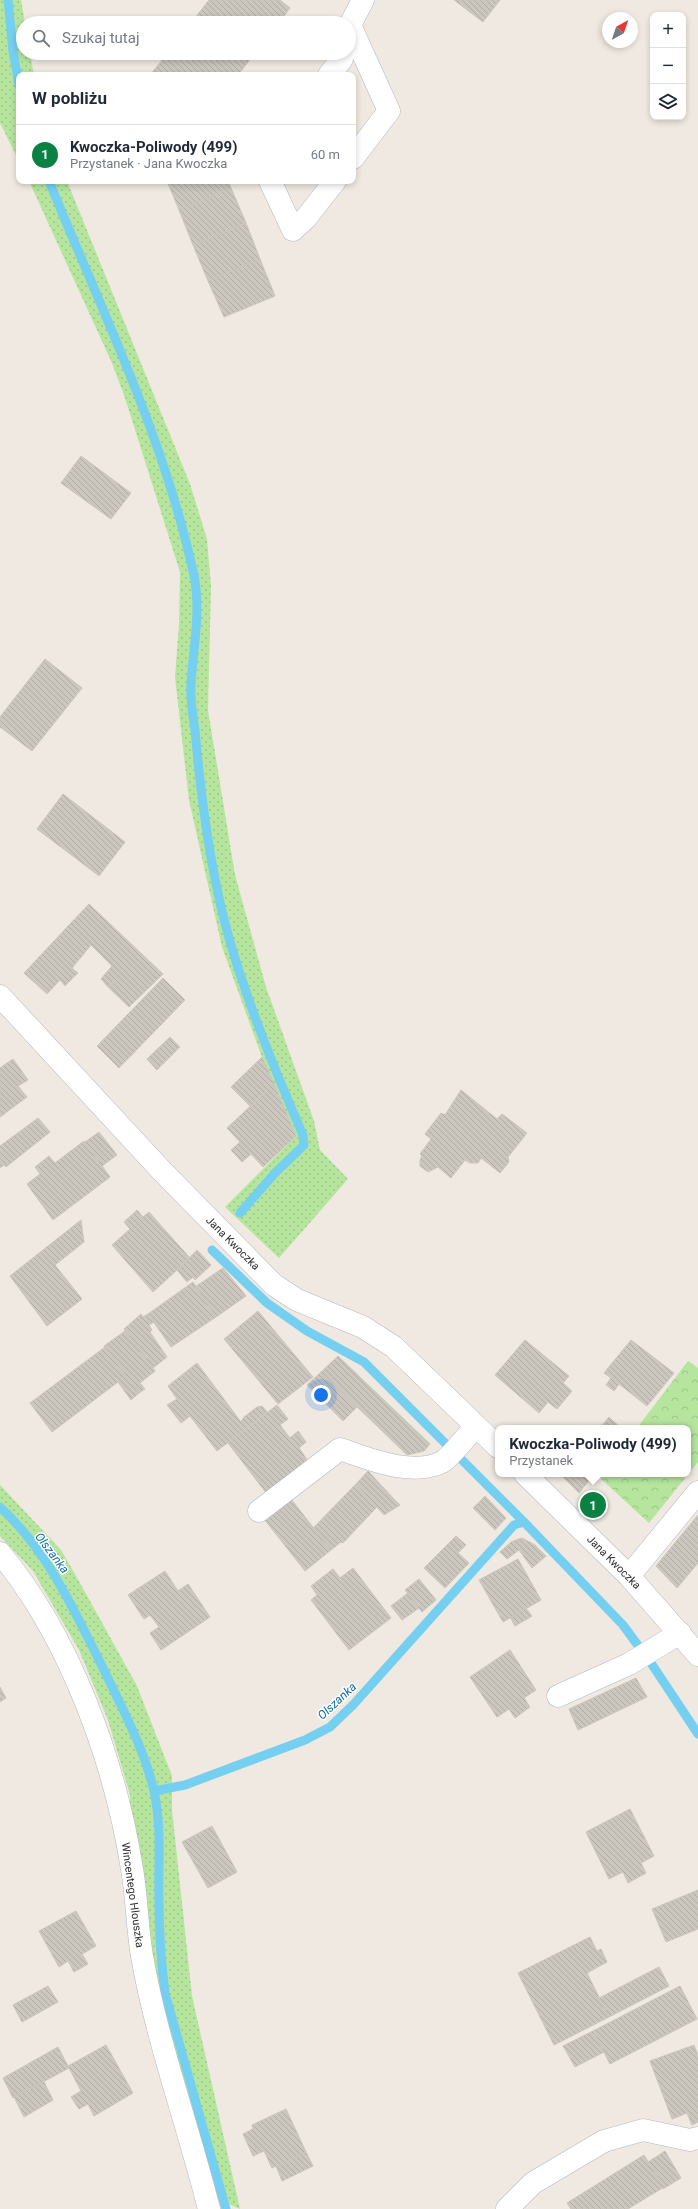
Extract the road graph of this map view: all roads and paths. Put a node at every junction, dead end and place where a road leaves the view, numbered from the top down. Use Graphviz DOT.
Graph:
graph roads {
  1 [pos="363,0"];
  2 [pos="354,16"];
  3 [pos="356,41"];
  4 [pos="341,60"];
  5 [pos="331,72"];
  6 [pos="356,154"];
  7 [pos="271,184"];
  8 [pos="333,184"];
  9 [pos="0,996"];
  10 [pos="469,1433"];
  11 [pos="495,1446"];
  12 [pos="528,1477"];
  13 [pos="698,1492"];
  14 [pos="259,1511"];
  15 [pos="0,1553"];
  16 [pos="629,1576"];
  17 [pos="672,1638"];
  18 [pos="698,1655"];
  19 [pos="558,1696"];
  20 [pos="698,2138"];
  21 [pos="210,2209"];
  22 [pos="507,2209"];
  1 -- 2 [label="street"];
  3 -- 6 [label="street"];
  4 -- 5 [label="street"];
  7 -- 8 [label="street"];
  9 -- 10 [label="street, Jana Kwoczka"];
  10 -- 11 [label="street, Jana Kwoczka"];
  10 -- 14 [label="street"];
  12 -- 16 [label="street, Jana Kwoczka"];
  13 -- 16 [label="street"];
  15 -- 21 [label="street, Wincentego Hlouszka"];
  16 -- 17 [label="street, Jana Kwoczka"];
  17 -- 18 [label="street, Jana Kwoczka"];
  17 -- 19 [label="street"];
  20 -- 22 [label="street"];
}
